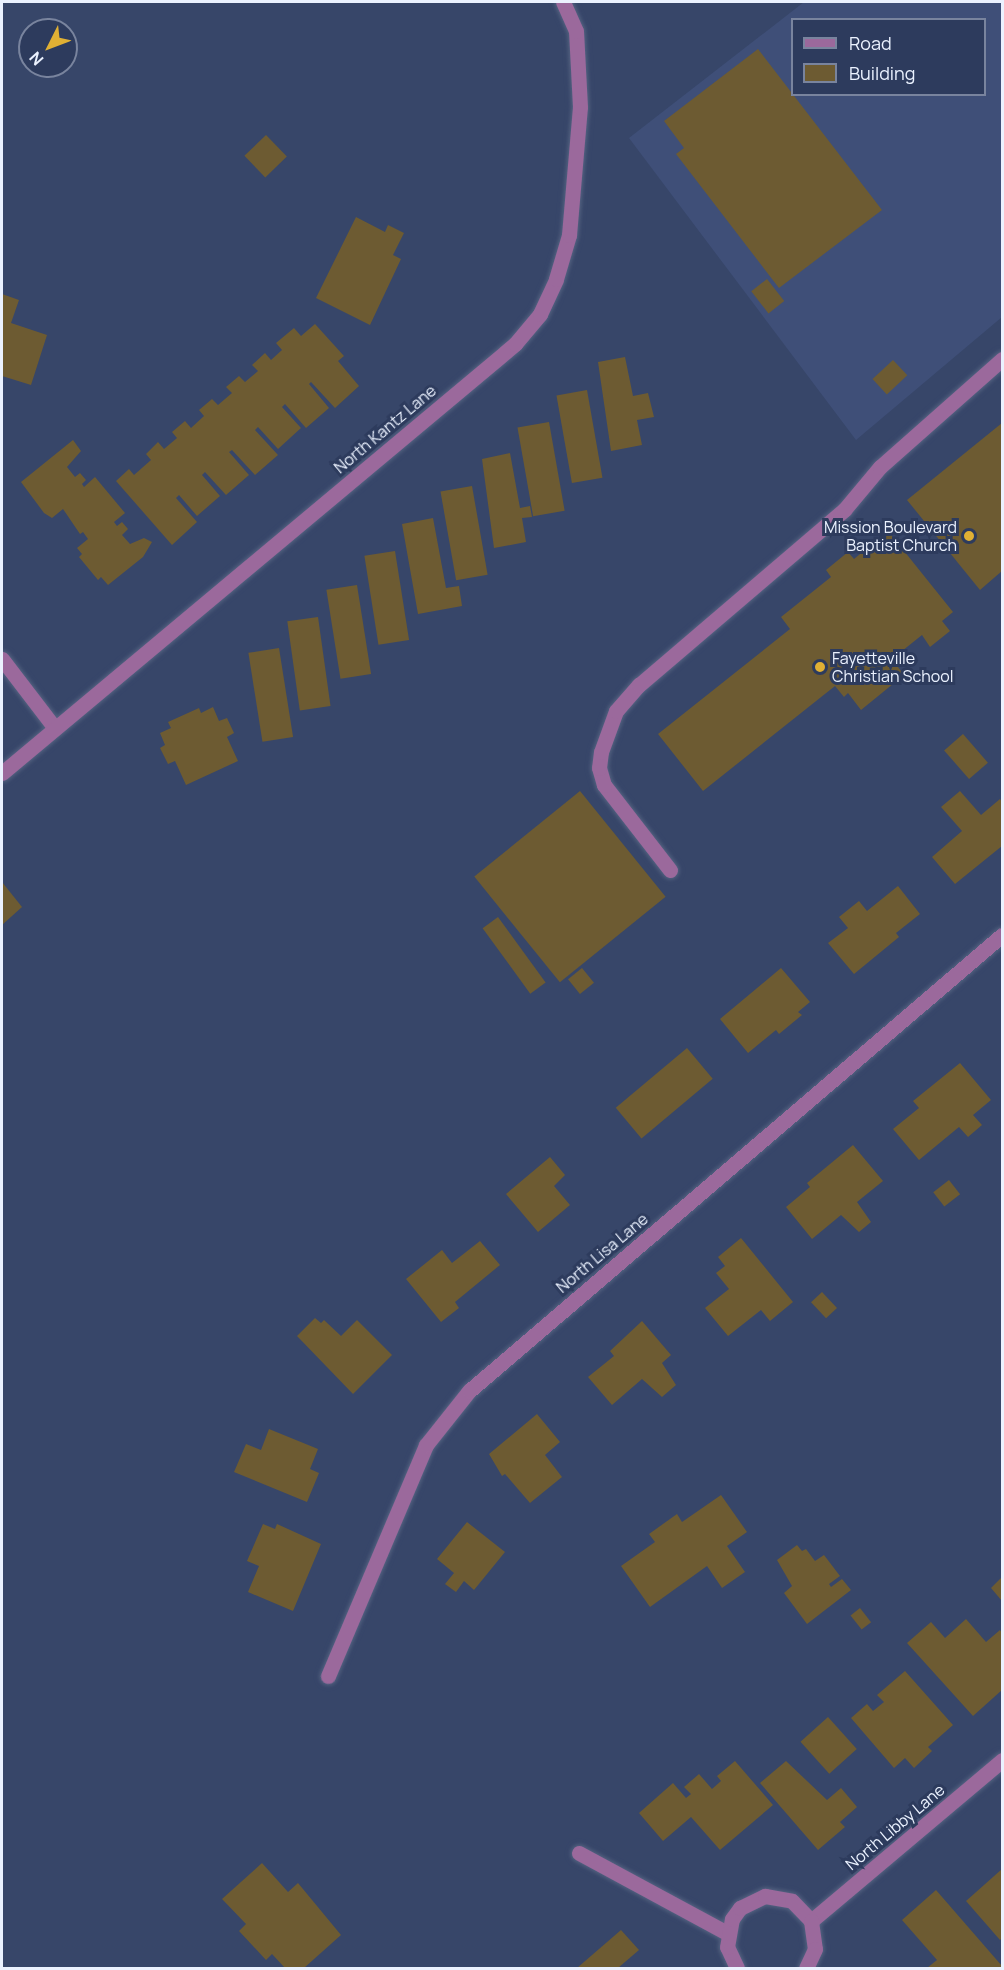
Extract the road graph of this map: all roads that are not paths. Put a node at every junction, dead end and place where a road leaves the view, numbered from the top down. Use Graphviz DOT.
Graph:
graph roads {
  1 [pos="563,2"];
  2 [pos="1002,359"];
  3 [pos="2,659"];
  4 [pos="54,727"];
  5 [pos="2,772"];
  6 [pos="670,870"];
  7 [pos="1002,935"];
  8 [pos="328,1676"];
  9 [pos="1002,1760"];
  10 [pos="579,1853"];
  11 [pos="812,1921"];
  12 [pos="727,1933"];
  13 [pos="737,1968"];
  14 [pos="806,1968"];
  1 -- 4 [label="street, North Kantz Lane"];
  2 -- 6 [label="street"];
  3 -- 4 [label="street"];
  4 -- 5 [label="street, North Kantz Lane"];
  7 -- 8 [label="street, North Lisa Lane"];
  9 -- 11 [label="street, North Libby Lane"];
  10 -- 12 [label="street"];
  11 -- 12 [label="street"];
  11 -- 14 [label="street"];
  12 -- 13 [label="street"];
}
